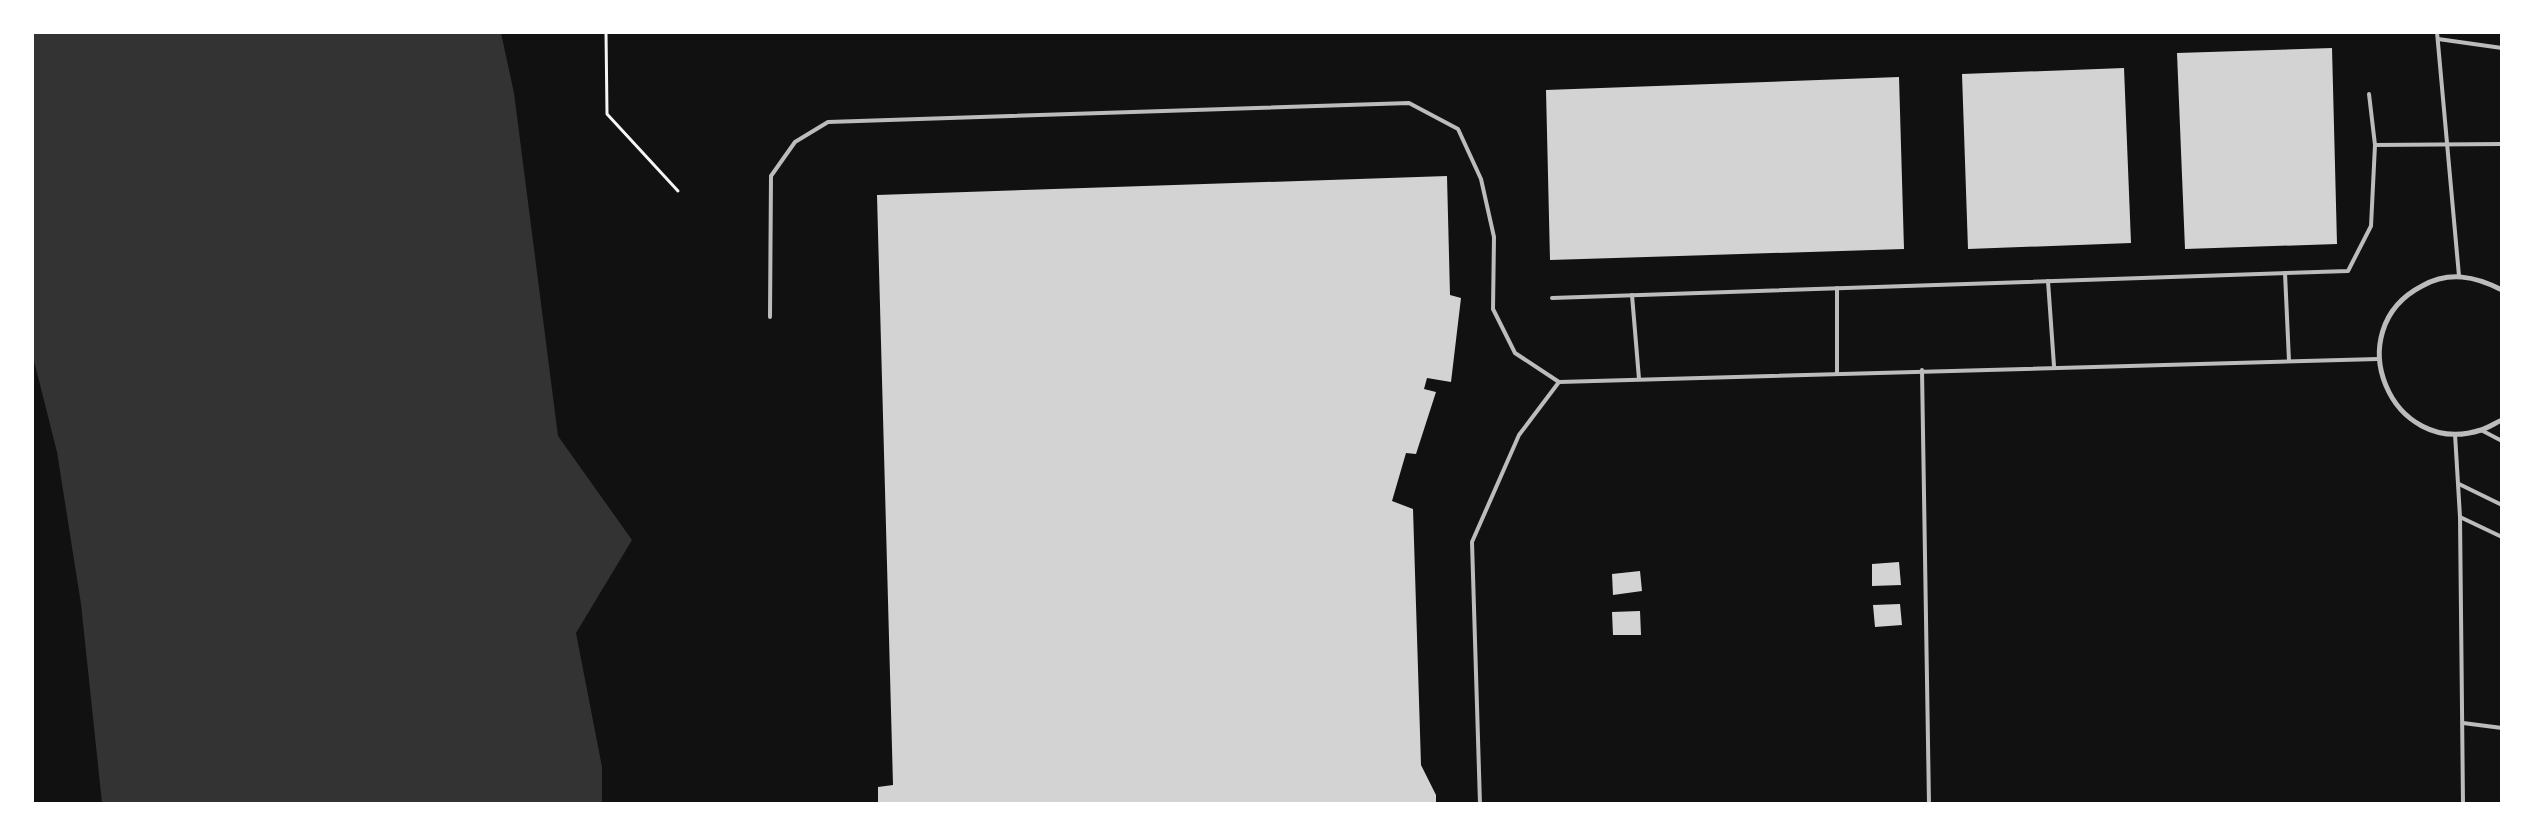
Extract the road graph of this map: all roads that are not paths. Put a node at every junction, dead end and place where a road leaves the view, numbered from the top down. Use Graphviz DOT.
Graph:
graph roads {
  1 [pos="2437,32"];
  2 [pos="2438,39"];
  3 [pos="2502,48"];
  4 [pos="2369,94"];
  5 [pos="2447,143"];
  6 [pos="2502,144"];
  7 [pos="2375,145"];
  8 [pos="2285,273"];
  9 [pos="2459,276"];
  10 [pos="2048,281"];
  11 [pos="1837,288"];
  12 [pos="2502,290"];
  13 [pos="1632,295"];
  14 [pos="1552,298"];
  15 [pos="770,317"];
  16 [pos="2378,358"];
  17 [pos="2289,361"];
  18 [pos="2054,366"];
  19 [pos="1922,370"];
  20 [pos="1837,373"];
  21 [pos="1640,379"];
  22 [pos="1559,382"];
  23 [pos="2502,420"];
  24 [pos="2481,430"];
  25 [pos="2455,434"];
  26 [pos="2502,441"];
  27 [pos="2458,484"];
  28 [pos="2502,505"];
  29 [pos="2460,517"];
  30 [pos="2502,537"];
  31 [pos="2463,723"];
  32 [pos="2502,728"];
  33 [pos="1480,804"];
  34 [pos="1930,804"];
  35 [pos="2463,804"];
  1 -- 2 [label="lane"];
  2 -- 3 [label="lane"];
  2 -- 5 [label="lane"];
  4 -- 7 [label="lane"];
  5 -- 6 [label="lane"];
  5 -- 7 [label="lane"];
  5 -- 9 [label="lane"];
  7 -- 8 [label="lane"];
  8 -- 10 [label="lane"];
  8 -- 17 [label="lane"];
  9 -- 12 [label="street"];
  9 -- 16 [label="street"];
  10 -- 11 [label="lane"];
  10 -- 18 [label="lane"];
  11 -- 13 [label="lane"];
  11 -- 20 [label="lane"];
  13 -- 14 [label="lane"];
  13 -- 21 [label="lane"];
  15 -- 22 [label="lane"];
  16 -- 17 [label="lane"];
  16 -- 25 [label="street"];
  17 -- 18 [label="lane"];
  18 -- 19 [label="lane"];
  19 -- 20 [label="lane"];
  19 -- 34 [label="lane"];
  20 -- 21 [label="lane"];
  21 -- 22 [label="lane"];
  22 -- 33 [label="lane"];
  23 -- 24 [label="street"];
  24 -- 25 [label="street"];
  24 -- 26 [label="lane"];
  25 -- 27 [label="lane"];
  27 -- 28 [label="lane"];
  27 -- 29 [label="lane"];
  29 -- 30 [label="lane"];
  29 -- 31 [label="lane"];
  31 -- 32 [label="lane"];
  31 -- 35 [label="lane"];
}
